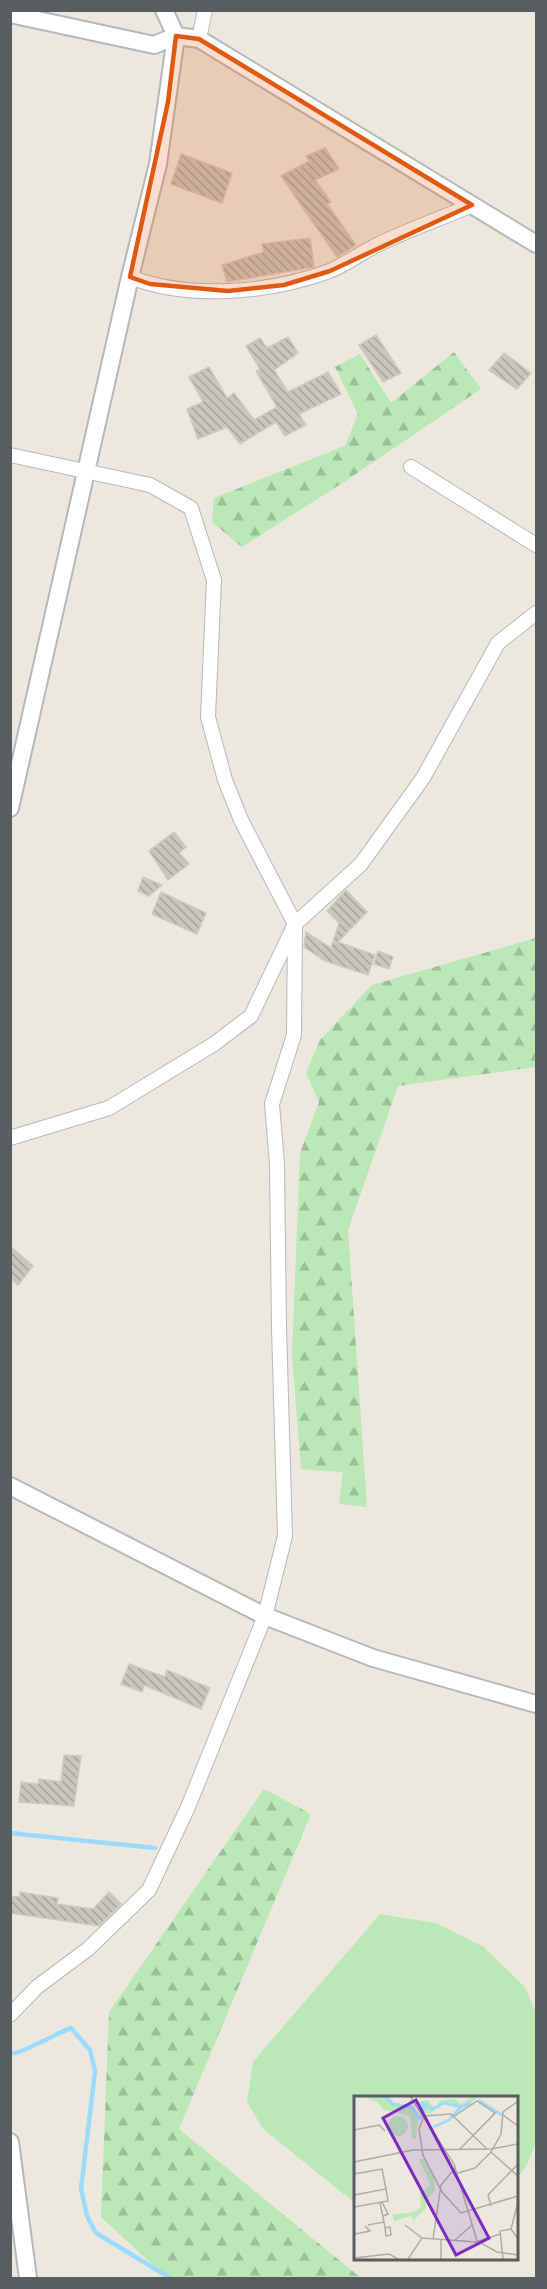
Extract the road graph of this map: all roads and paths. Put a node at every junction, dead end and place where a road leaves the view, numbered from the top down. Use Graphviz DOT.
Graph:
graph roads {
  1 [pos="164,10"];
  2 [pos="206,10"];
  3 [pos="10,14"];
  4 [pos="176,36"];
  5 [pos="200,39"];
  6 [pos="472,204"];
  7 [pos="537,244"];
  8 [pos="130,277"];
  9 [pos="10,455"];
  10 [pos="411,467"];
  11 [pos="85,473"];
  12 [pos="537,545"];
  13 [pos="537,613"];
  14 [pos="10,808"];
  15 [pos="295,924"];
  16 [pos="10,1137"];
  17 [pos="10,1486"];
  18 [pos="265,1616"];
  19 [pos="537,1704"];
  20 [pos="10,2015"];
  21 [pos="10,2142"];
  22 [pos="28,2278"];
  1 -- 4 [label="street"];
  2 -- 5 [label="street"];
  3 -- 4 [label="street"];
  4 -- 5 [label="street"];
  4 -- 8 [label="street"];
  5 -- 6 [label="street"];
  6 -- 7 [label="street"];
  6 -- 8 [label="street"];
  8 -- 11 [label="street"];
  9 -- 11 [label="street"];
  10 -- 12 [label="street"];
  11 -- 14 [label="street"];
  11 -- 15 [label="street"];
  13 -- 15 [label="street"];
  15 -- 16 [label="street"];
  15 -- 18 [label="street"];
  17 -- 18 [label="street"];
  18 -- 19 [label="street"];
  18 -- 20 [label="street"];
  21 -- 22 [label="street"];
}
